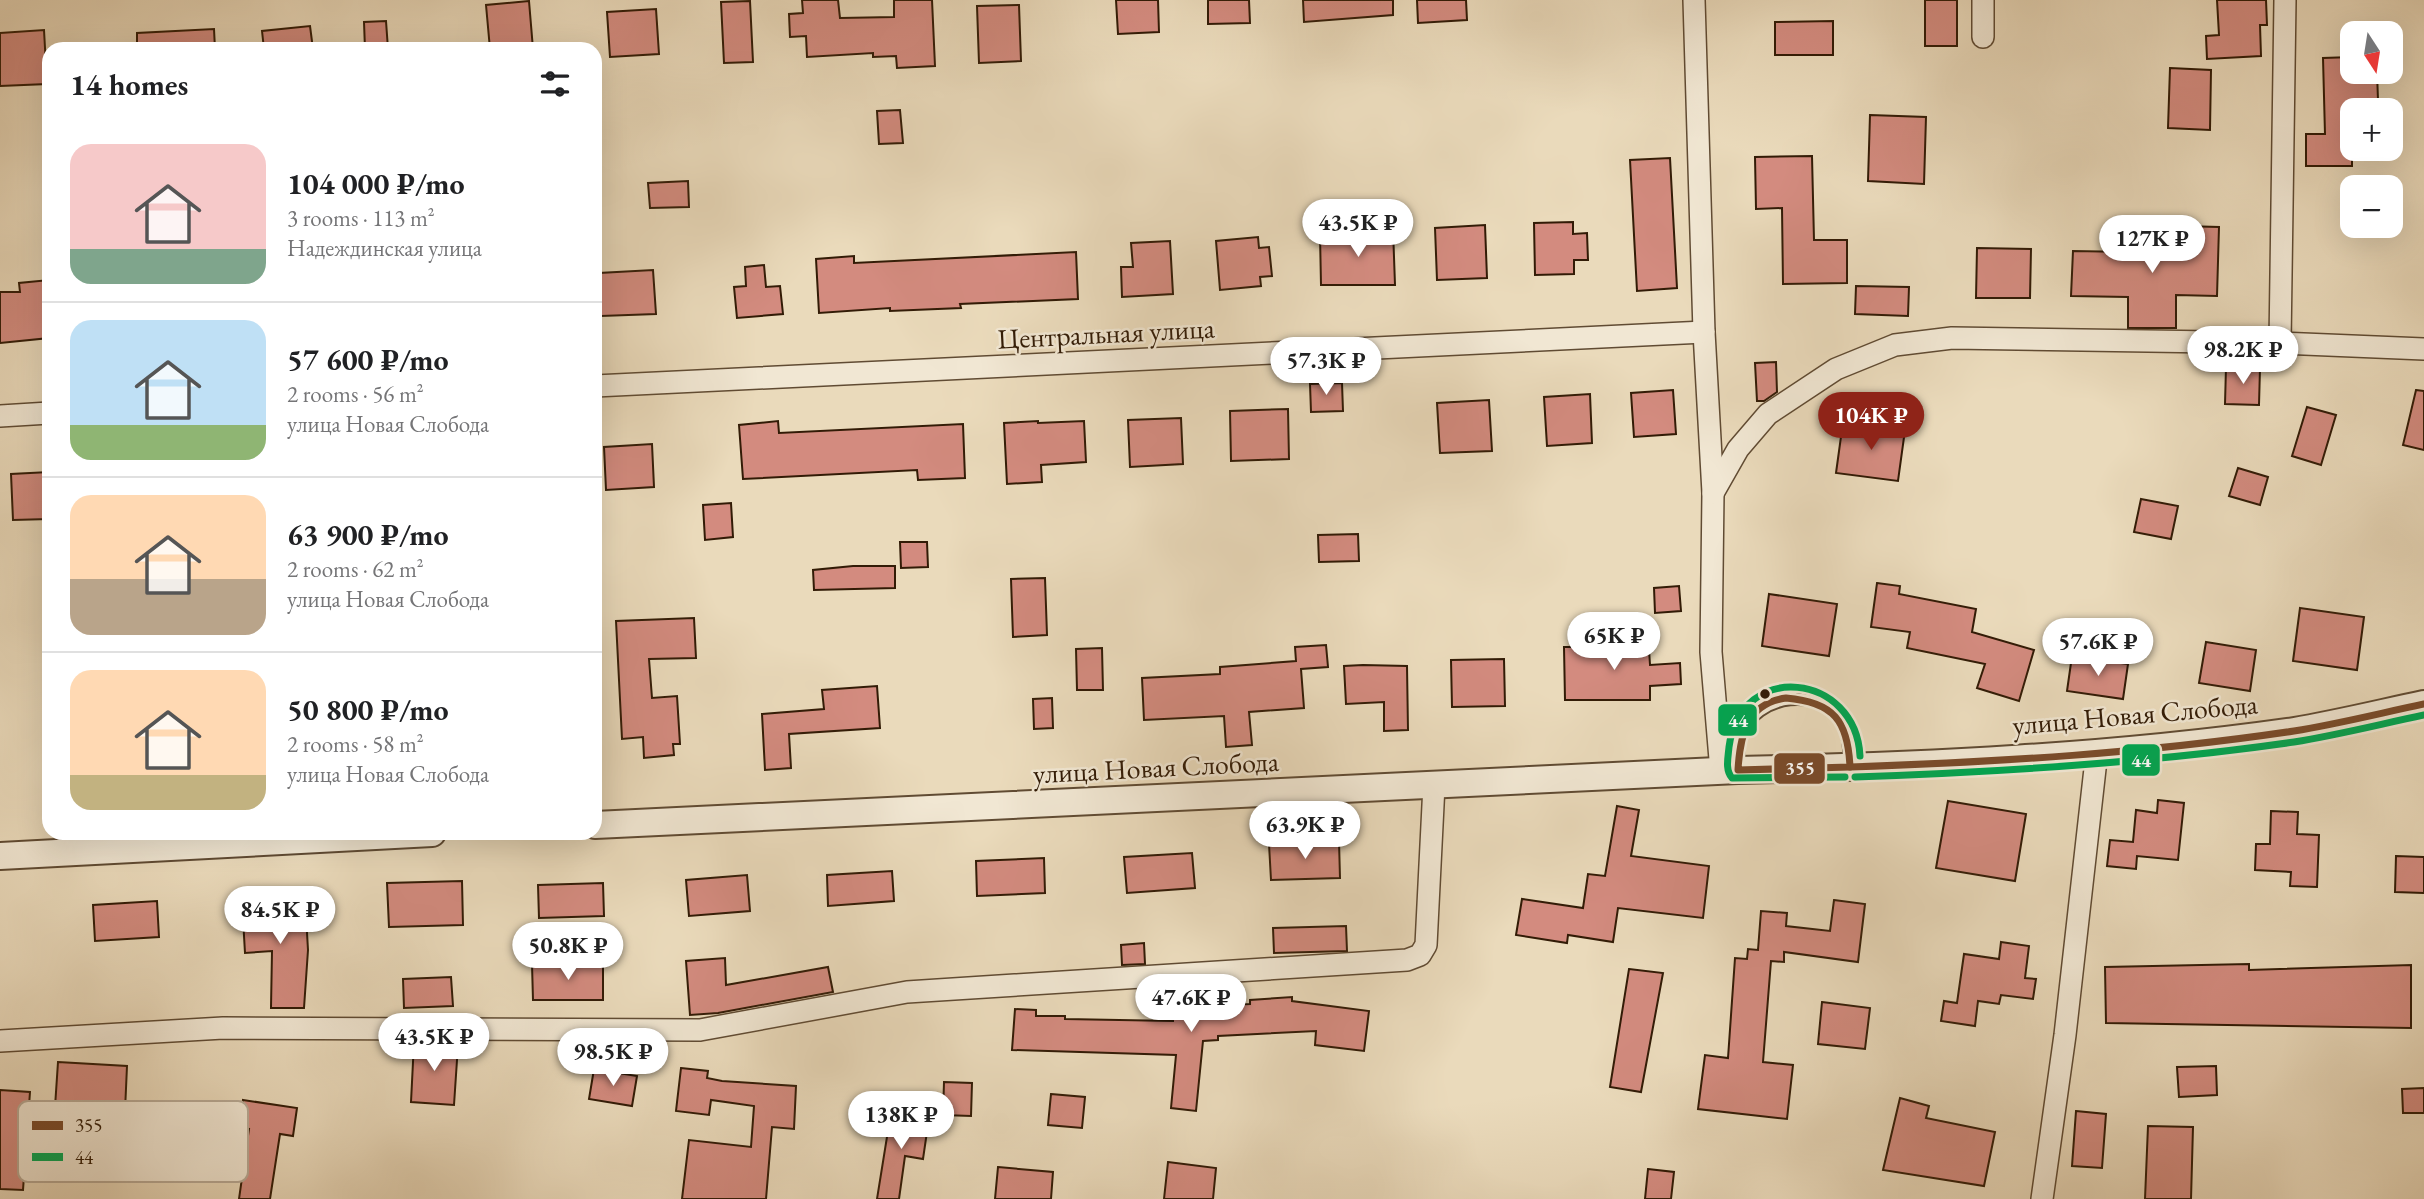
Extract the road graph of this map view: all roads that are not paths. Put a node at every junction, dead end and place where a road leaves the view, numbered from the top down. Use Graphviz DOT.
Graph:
graph roads {
  1 [pos="1694,0"];
  2 [pos="1983,0"];
  3 [pos="2285,0"];
  4 [pos="1983,37"];
  5 [pos="1704,332"];
  6 [pos="2280,343"];
  7 [pos="2424,349"];
  8 [pos="602,386"];
  9 [pos="42,413"];
  10 [pos="0,416"];
  11 [pos="1713,493"];
  12 [pos="2424,704"];
  13 [pos="2097,751"];
  14 [pos="1850,768"];
  15 [pos="1730,771"];
  16 [pos="1434,785"];
  17 [pos="602,825"];
  18 [pos="301,840"];
  19 [pos="0,856"];
  20 [pos="0,1041"];
  21 [pos="2042,1199"];
  1 -- 5 [label="street"];
  2 -- 4 [label="street"];
  3 -- 6 [label="street"];
  5 -- 8 [label="street, Центральная улица"];
  5 -- 11 [label="street"];
  6 -- 7 [label="street"];
  6 -- 11 [label="street"];
  9 -- 10 [label="street"];
  11 -- 15 [label="street"];
  12 -- 13 [label="street, улица Новая Слобода"];
  13 -- 14 [label="street, улица Новая Слобода"];
  13 -- 21 [label="street"];
  14 -- 15 [label="street, улица Новая Слобода"];
  14 -- 15 [label="lane"];
  15 -- 16 [label="street, улица Новая Слобода"];
  16 -- 17 [label="street, улица Новая Слобода"];
  16 -- 20 [label="street"];
  18 -- 19 [label="street"];
}
